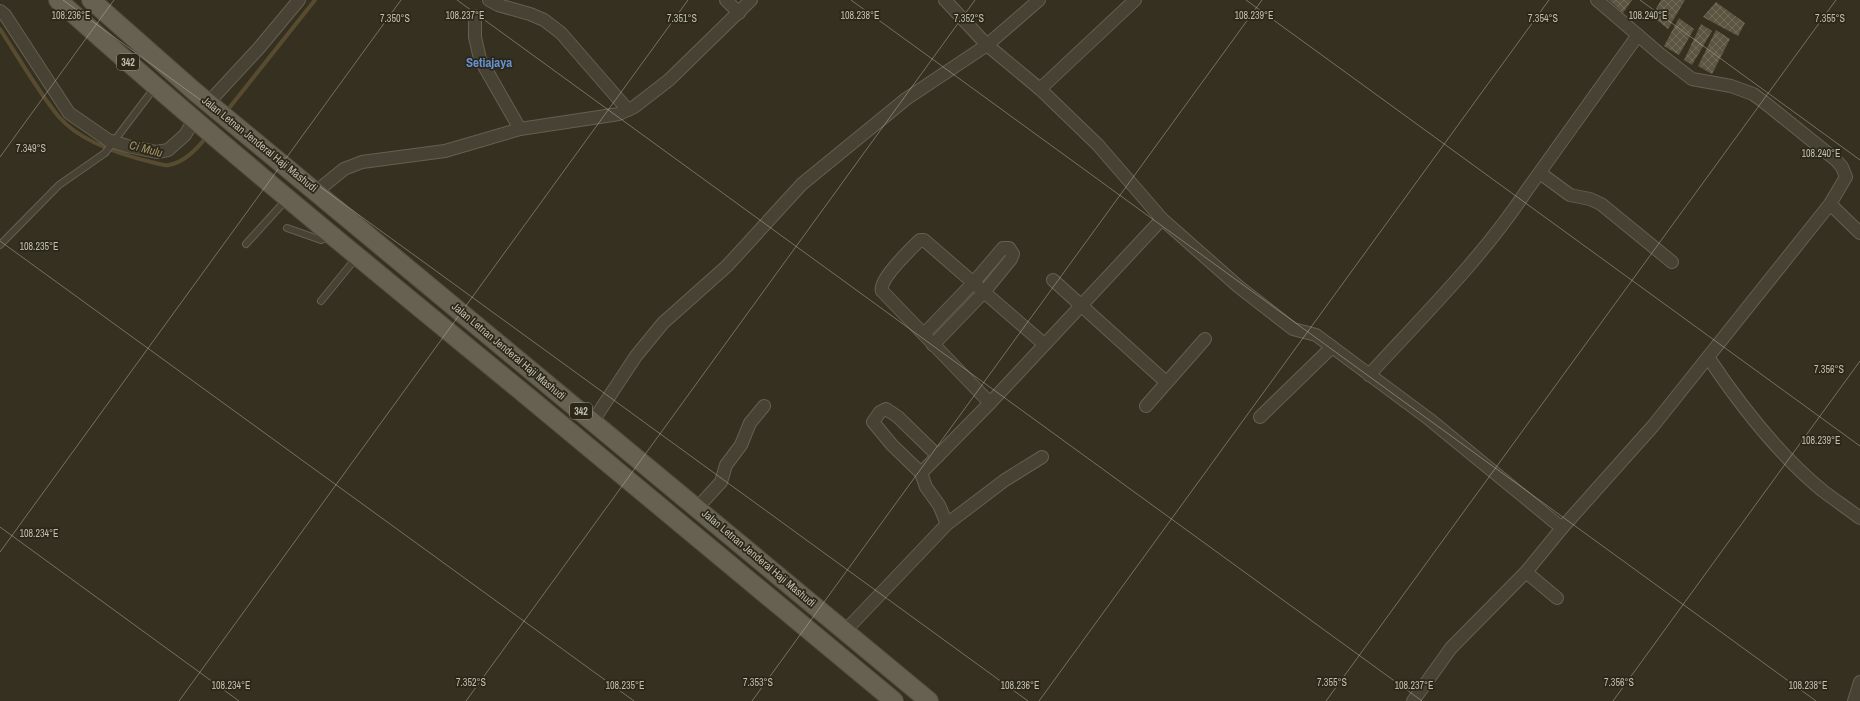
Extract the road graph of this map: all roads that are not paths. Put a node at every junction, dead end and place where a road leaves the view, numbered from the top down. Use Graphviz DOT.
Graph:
graph roads {
  1 [pos="58,0"];
  2 [pos="91,0"];
  3 [pos="300,0"];
  4 [pos="489,0"];
  5 [pos="726,0"];
  6 [pos="751,0"];
  7 [pos="946,0"];
  8 [pos="1136,0"];
  9 [pos="1597,0"];
  10 [pos="1032,2"];
  11 [pos="0,11"];
  12 [pos="739,13"];
  13 [pos="475,16"];
  14 [pos="1638,35"];
  15 [pos="987,45"];
  16 [pos="145,48"];
  17 [pos="129,63"];
  18 [pos="156,86"];
  19 [pos="1040,89"];
  20 [pos="210,104"];
  21 [pos="628,110"];
  22 [pos="196,122"];
  23 [pos="520,129"];
  24 [pos="114,141"];
  25 [pos="1540,173"];
  26 [pos="317,191"];
  27 [pos="287,199"];
  28 [pos="1830,204"];
  29 [pos="1162,219"];
  30 [pos="287,228"];
  31 [pos="1860,233"];
  32 [pos="332,236"];
  33 [pos="246,244"];
  34 [pos="0,245"];
  35 [pos="357,256"];
  36 [pos="1672,262"];
  37 [pos="1053,280"];
  38 [pos="974,282"];
  39 [pos="984,292"];
  40 [pos="321,301"];
  41 [pos="1081,306"];
  42 [pos="924,334"];
  43 [pos="1205,339"];
  44 [pos="1044,344"];
  45 [pos="933,345"];
  46 [pos="1332,347"];
  47 [pos="1708,357"];
  48 [pos="1369,375"];
  49 [pos="1166,382"];
  50 [pos="990,403"];
  51 [pos="764,406"];
  52 [pos="1146,406"];
  53 [pos="1260,417"];
  54 [pos="593,421"];
  55 [pos="938,456"];
  56 [pos="1042,457"];
  57 [pos="921,474"];
  58 [pos="698,507"];
  59 [pos="1858,513"];
  60 [pos="947,524"];
  61 [pos="1562,528"];
  62 [pos="1526,572"];
  63 [pos="1557,598"];
  64 [pos="846,630"];
  65 [pos="1860,682"];
  66 [pos="894,701"];
  67 [pos="929,701"];
  68 [pos="1413,701"];
  69 [pos="1854,701"];
  1 -- 17 [label="main road, Jalan Letnan Jenderal Haji Mashudi / 342"];
  2 -- 16 [label="main road, Jalan Letnan Jenderal Haji Mashudi / 342"];
  3 -- 20 [label="street"];
  4 -- 21 [label="street"];
  5 -- 12 [label="street"];
  6 -- 12 [label="street"];
  7 -- 15 [label="street"];
  8 -- 19 [label="street"];
  9 -- 14 [label="street"];
  10 -- 15 [label="street"];
  11 -- 24 [label="street"];
  12 -- 21 [label="street"];
  13 -- 23 [label="street"];
  14 -- 25 [label="street"];
  14 -- 28 [label="street"];
  15 -- 19 [label="street"];
  15 -- 54 [label="street"];
  16 -- 17 [label="main road"];
  16 -- 20 [label="main road, Jalan Letnan Jenderal Haji Mashudi / 342"];
  17 -- 18 [label="main road, Jalan Letnan Jenderal Haji Mashudi / 342"];
  18 -- 22 [label="main road, Jalan Letnan Jenderal Haji Mashudi / 342"];
  18 -- 24 [label="lane"];
  19 -- 29 [label="street"];
  20 -- 26 [label="main road, Jalan Letnan Jenderal Haji Mashudi / 342"];
  21 -- 23 [label="street"];
  22 -- 24 [label="street"];
  22 -- 27 [label="main road, Jalan Letnan Jenderal Haji Mashudi / 342"];
  23 -- 26 [label="street"];
  24 -- 34 [label="lane"];
  25 -- 36 [label="street"];
  25 -- 48 [label="street"];
  26 -- 54 [label="main road, Jalan Letnan Jenderal Haji Mashudi / 342"];
  27 -- 32 [label="main road, Jalan Letnan Jenderal Haji Mashudi / 342"];
  27 -- 33 [label="lane"];
  28 -- 31 [label="street"];
  28 -- 47 [label="street"];
  29 -- 41 [label="street"];
  29 -- 46 [label="street"];
  30 -- 32 [label="lane"];
  32 -- 35 [label="main road, Jalan Letnan Jenderal Haji Mashudi / 342"];
  35 -- 40 [label="lane"];
  35 -- 66 [label="main road, Jalan Letnan Jenderal Haji Mashudi / 342"];
  37 -- 41 [label="street"];
  38 -- 39 [label="street"];
  38 -- 39 [label="street"];
  38 -- 42 [label="street"];
  38 -- 42 [label="street"];
  39 -- 44 [label="street"];
  39 -- 45 [label="street"];
  41 -- 44 [label="street"];
  41 -- 49 [label="street"];
  42 -- 45 [label="street"];
  43 -- 49 [label="street"];
  44 -- 50 [label="street"];
  45 -- 50 [label="street"];
  46 -- 48 [label="street"];
  46 -- 53 [label="street"];
  47 -- 59 [label="street"];
  47 -- 61 [label="street"];
  48 -- 61 [label="street"];
  49 -- 52 [label="street"];
  50 -- 55 [label="street"];
  51 -- 58 [label="street"];
  54 -- 58 [label="main road, Jalan Letnan Jenderal Haji Mashudi / 342"];
  55 -- 57 [label="street"];
  55 -- 57 [label="street"];
  56 -- 60 [label="street"];
  57 -- 60 [label="street"];
  58 -- 64 [label="main road, Jalan Letnan Jenderal Haji Mashudi / 342"];
  60 -- 64 [label="street"];
  61 -- 62 [label="street"];
  62 -- 63 [label="street"];
  62 -- 68 [label="street"];
  64 -- 67 [label="main road, Jalan Letnan Jenderal Haji Mashudi / 342"];
  65 -- 69 [label="street"];
}
